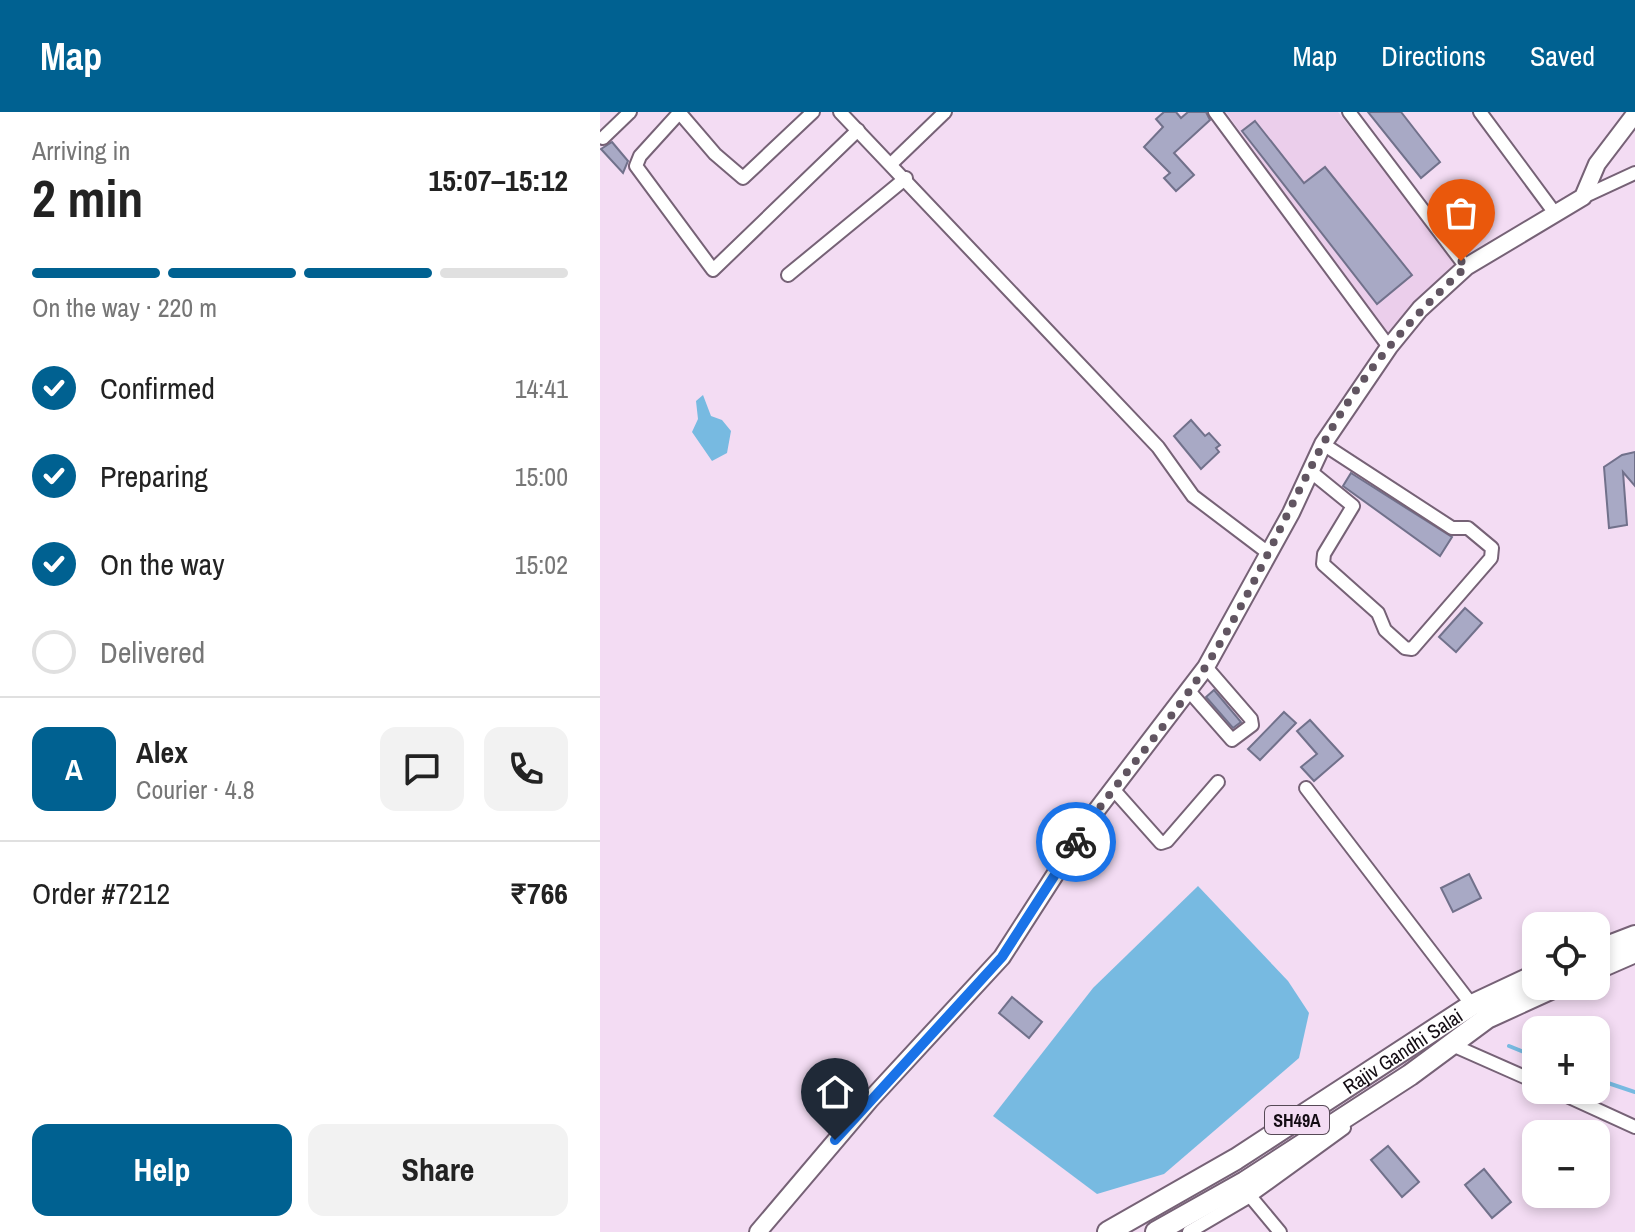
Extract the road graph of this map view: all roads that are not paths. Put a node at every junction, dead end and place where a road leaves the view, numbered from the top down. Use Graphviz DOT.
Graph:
graph roads {
  1 [pos="630,112"];
  2 [pos="679,112"];
  3 [pos="813,112"];
  4 [pos="840,112"];
  5 [pos="945,112"];
  6 [pos="1215,112"];
  7 [pos="1349,112"];
  8 [pos="1480,112"];
  9 [pos="1635,114"];
  10 [pos="858,130"];
  11 [pos="603,138"];
  12 [pos="891,164"];
  13 [pos="1635,173"];
  14 [pos="906,178"];
  15 [pos="1583,197"];
  16 [pos="1554,212"];
  17 [pos="1466,267"];
  18 [pos="788,275"];
  19 [pos="1389,347"];
  20 [pos="1323,444"];
  21 [pos="1310,471"];
  22 [pos="1267,552"];
  23 [pos="1206,667"];
  24 [pos="1189,691"];
  25 [pos="1218,782"];
  26 [pos="1306,788"];
  27 [pos="1113,789"];
  28 [pos="1635,936"];
  29 [pos="1610,946"];
  30 [pos="1635,952"];
  31 [pos="1610,963"];
  32 [pos="1522,984"];
  33 [pos="1522,996"];
  34 [pos="1487,1005"];
  35 [pos="1450,1044"];
  36 [pos="1522,1076"];
  37 [pos="1374,1098"];
  38 [pos="1585,1104"];
  39 [pos="1635,1127"];
  40 [pos="1250,1196"];
  41 [pos="758,1232"];
  42 [pos="1108,1232"];
  43 [pos="1156,1232"];
  44 [pos="1189,1232"];
  45 [pos="1280,1232"];
  1 -- 11 [label="street"];
  2 -- 3 [label="street"];
  2 -- 10 [label="street"];
  4 -- 10 [label="street"];
  5 -- 12 [label="street"];
  6 -- 19 [label="street"];
  7 -- 17 [label="street"];
  8 -- 16 [label="street"];
  9 -- 15 [label="street"];
  10 -- 12 [label="street"];
  12 -- 14 [label="street"];
  13 -- 15 [label="street"];
  14 -- 18 [label="street"];
  14 -- 22 [label="street"];
  15 -- 16 [label="street"];
  16 -- 17 [label="street"];
  17 -- 19 [label="street"];
  19 -- 20 [label="street"];
  20 -- 21 [label="street"];
  20 -- 21 [label="street"];
  21 -- 22 [label="street"];
  22 -- 23 [label="street"];
  23 -- 24 [label="street"];
  23 -- 24 [label="street"];
  24 -- 27 [label="street"];
  25 -- 27 [label="street"];
  26 -- 34 [label="street"];
  27 -- 41 [label="street"];
  28 -- 29 [label="main road"];
  30 -- 31 [label="main road"];
  32 -- 34 [label="main road, Rajiv Gandhi Salai / SH49A"];
  33 -- 34 [label="main road, Rajiv Gandhi Salai / SH49A"];
  34 -- 35 [label="main road, Rajiv Gandhi Salai / SH49A"];
  34 -- 42 [label="main road, Rajiv Gandhi Salai / SH49A"];
  35 -- 36 [label="street"];
  35 -- 37 [label="main road, Rajiv Gandhi Salai / SH49A"];
  37 -- 40 [label="street"];
  37 -- 43 [label="main road, Rajiv Gandhi Salai / SH49A"];
  38 -- 39 [label="street"];
  40 -- 44 [label="street"];
  40 -- 45 [label="street"];
}
